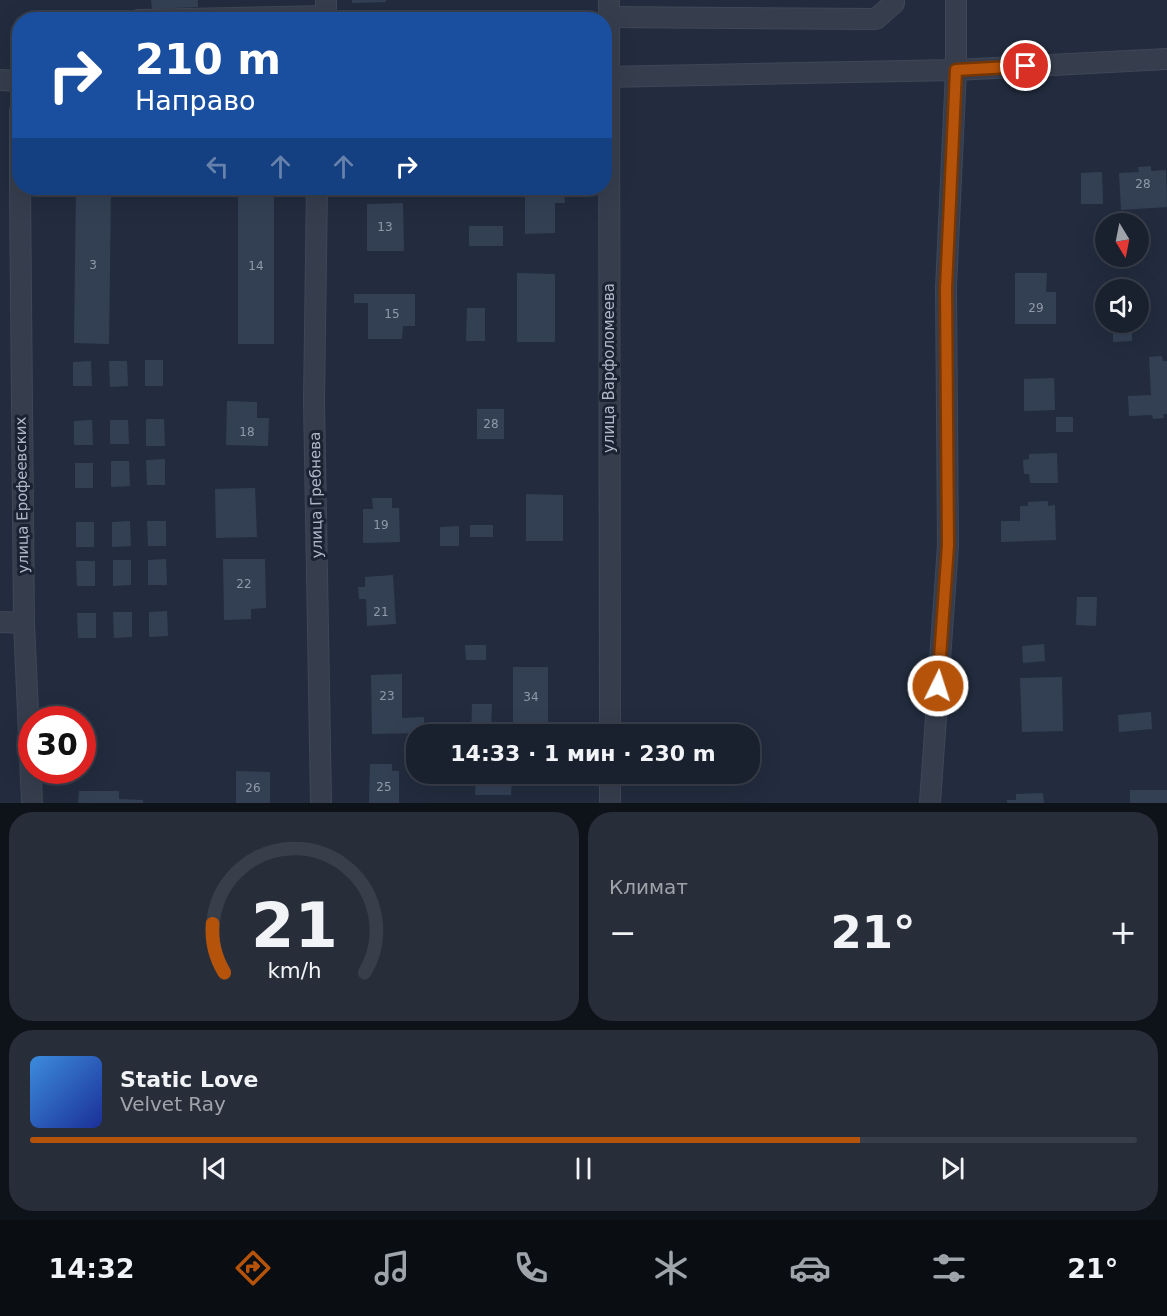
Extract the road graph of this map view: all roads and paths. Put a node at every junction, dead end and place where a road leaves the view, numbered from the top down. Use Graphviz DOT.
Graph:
graph roads {
  1 [pos="894,0"];
  2 [pos="956,0"];
  3 [pos="326,8"];
  4 [pos="609,9"];
  5 [pos="263,12"];
  6 [pos="1167,59"];
  7 [pos="956,70"];
  8 [pos="612,77"];
  9 [pos="20,195"];
  10 [pos="317,195"];
  11 [pos="608,195"];
  12 [pos="0,622"];
  13 [pos="24,623"];
  14 [pos="610,724"];
  15 [pos="610,784"];
  16 [pos="32,803"];
  17 [pos="321,803"];
  18 [pos="610,803"];
  19 [pos="930,803"];
  1 -- 4 [label="street"];
  2 -- 7 [label="street"];
  3 -- 5 [label="street"];
  6 -- 7 [label="street"];
  7 -- 8 [label="street"];
  7 -- 19 [label="street"];
  9 -- 13 [label="street, улица Ерофеевских"];
  10 -- 17 [label="street, улица Гребнева"];
  11 -- 14 [label="street, улица Варфоломеева"];
  12 -- 13 [label="street"];
  13 -- 16 [label="street, улица Ерофеевских"];
  15 -- 18 [label="street"];
}
